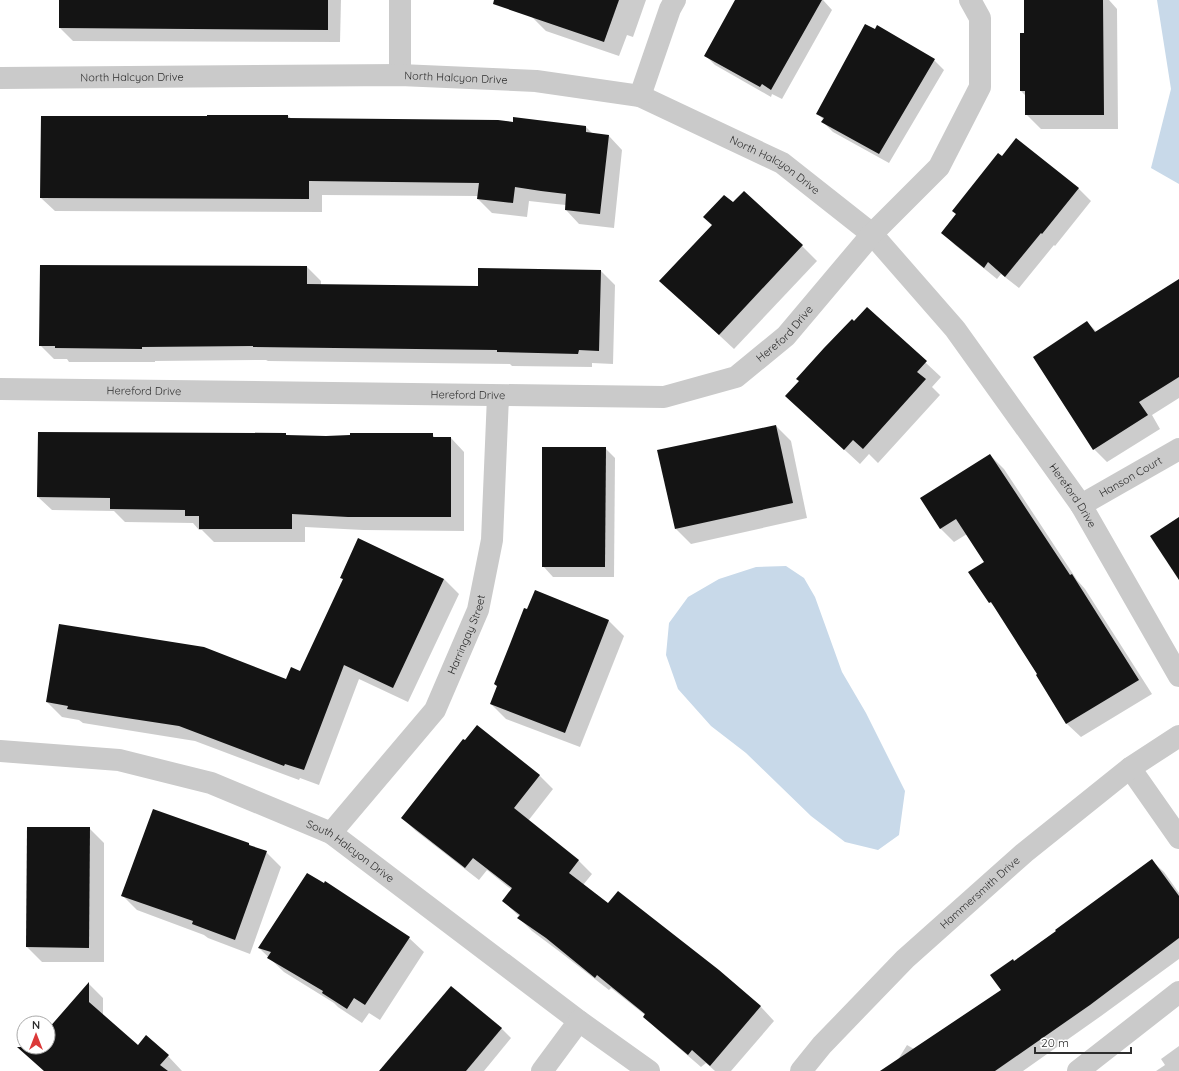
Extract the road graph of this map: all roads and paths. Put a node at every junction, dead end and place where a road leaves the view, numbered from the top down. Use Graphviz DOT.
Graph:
graph roads {
  1 [pos="400,0"];
  2 [pos="675,0"];
  3 [pos="970,0"];
  4 [pos="400,75"];
  5 [pos="0,78"];
  6 [pos="640,96"];
  7 [pos="872,234"];
  8 [pos="0,389"];
  9 [pos="498,396"];
  10 [pos="1179,449"];
  11 [pos="1081,505"];
  12 [pos="1179,676"];
  13 [pos="1179,736"];
  14 [pos="0,751"];
  15 [pos="1130,768"];
  16 [pos="331,833"];
  17 [pos="1179,838"];
  18 [pos="1179,992"];
  19 [pos="579,1021"];
  20 [pos="542,1071"];
  21 [pos="649,1071"];
  22 [pos="801,1071"];
  23 [pos="1078,1071"];
  1 -- 4 [label="street"];
  2 -- 6 [label="street"];
  3 -- 7 [label="street, Hereford Drive"];
  4 -- 5 [label="street, North Halcyon Drive"];
  4 -- 6 [label="street, North Halcyon Drive"];
  6 -- 7 [label="street, North Halcyon Drive"];
  7 -- 9 [label="street, Hereford Drive"];
  7 -- 11 [label="street, Hereford Drive"];
  8 -- 9 [label="street, Hereford Drive"];
  9 -- 16 [label="street, Harringay Street"];
  10 -- 11 [label="street, Hanson Court"];
  11 -- 12 [label="street, Hereford Drive"];
  13 -- 15 [label="street, Hammersmith Drive"];
  14 -- 16 [label="street, South Halcyon Drive"];
  15 -- 17 [label="street"];
  15 -- 22 [label="street, Hammersmith Drive"];
  16 -- 19 [label="street, South Halcyon Drive"];
  18 -- 23 [label="street"];
  19 -- 20 [label="street"];
  19 -- 21 [label="street, South Halcyon Drive"];
}
